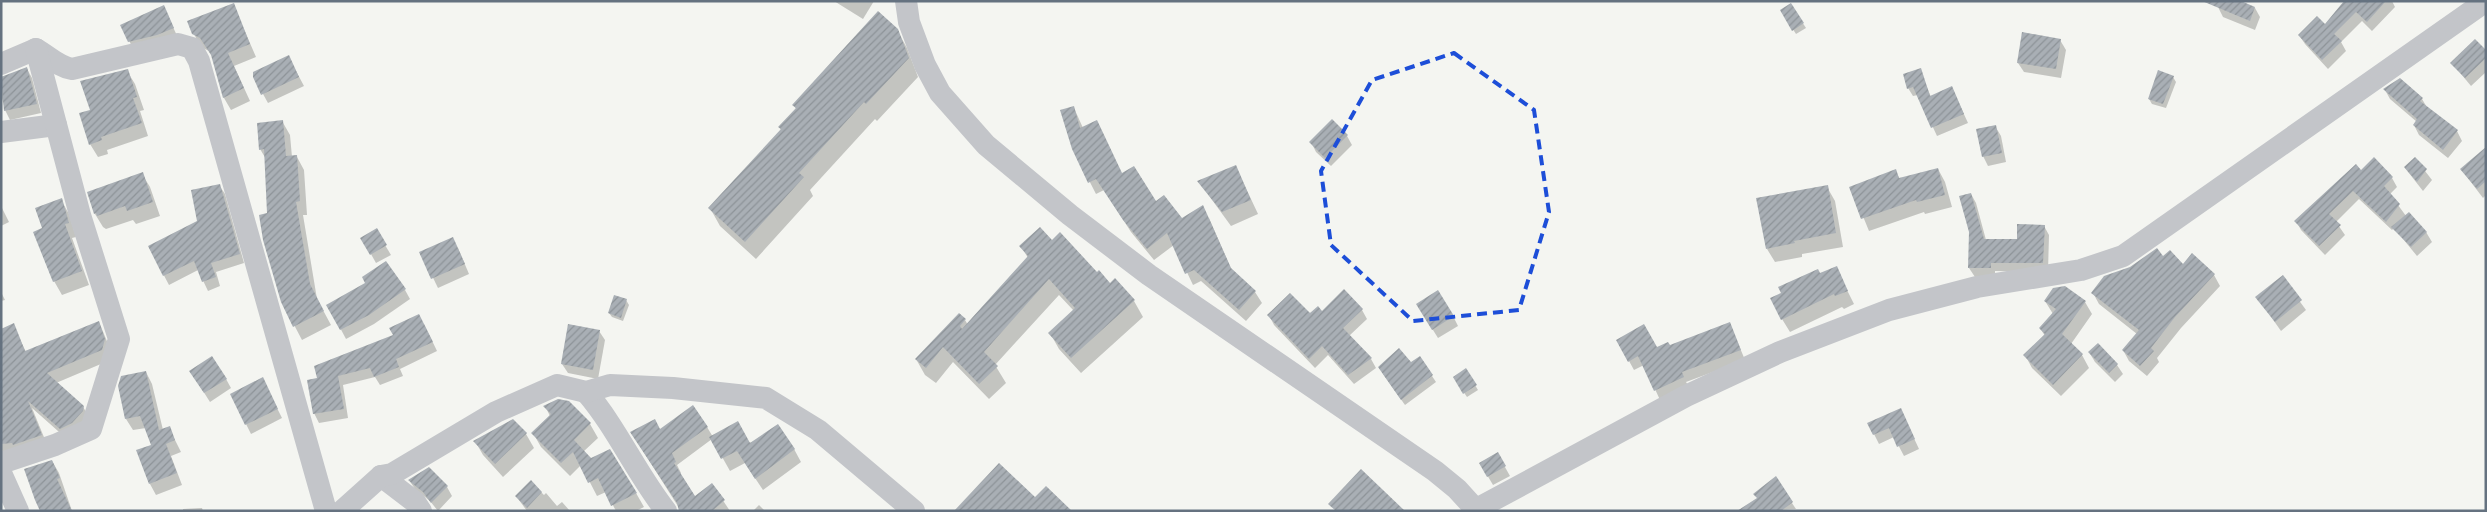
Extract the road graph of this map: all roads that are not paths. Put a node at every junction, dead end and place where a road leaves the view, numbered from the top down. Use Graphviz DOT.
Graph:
graph roads {
  1 [pos="906,1"];
  2 [pos="2486,1"];
  3 [pos="36,49"];
  4 [pos="1,64"];
  5 [pos="56,125"];
  6 [pos="1,132"];
  7 [pos="586,392"];
  8 [pos="1,463"];
  9 [pos="1,473"];
  10 [pos="381,476"];
  11 [pos="1475,510"];
  12 [pos="18,511"];
  13 [pos="326,511"];
  14 [pos="342,511"];
  15 [pos="421,511"];
  16 [pos="666,511"];
  17 [pos="914,511"];
  1 -- 11 [label="street"];
  2 -- 11 [label="street"];
  3 -- 4 [label="street"];
  3 -- 5 [label="street"];
  3 -- 13 [label="street"];
  5 -- 6 [label="street"];
  5 -- 8 [label="street"];
  7 -- 10 [label="street"];
  7 -- 16 [label="street"];
  7 -- 17 [label="street"];
  9 -- 12 [label="street"];
  10 -- 14 [label="street"];
  10 -- 15 [label="street"];
}
